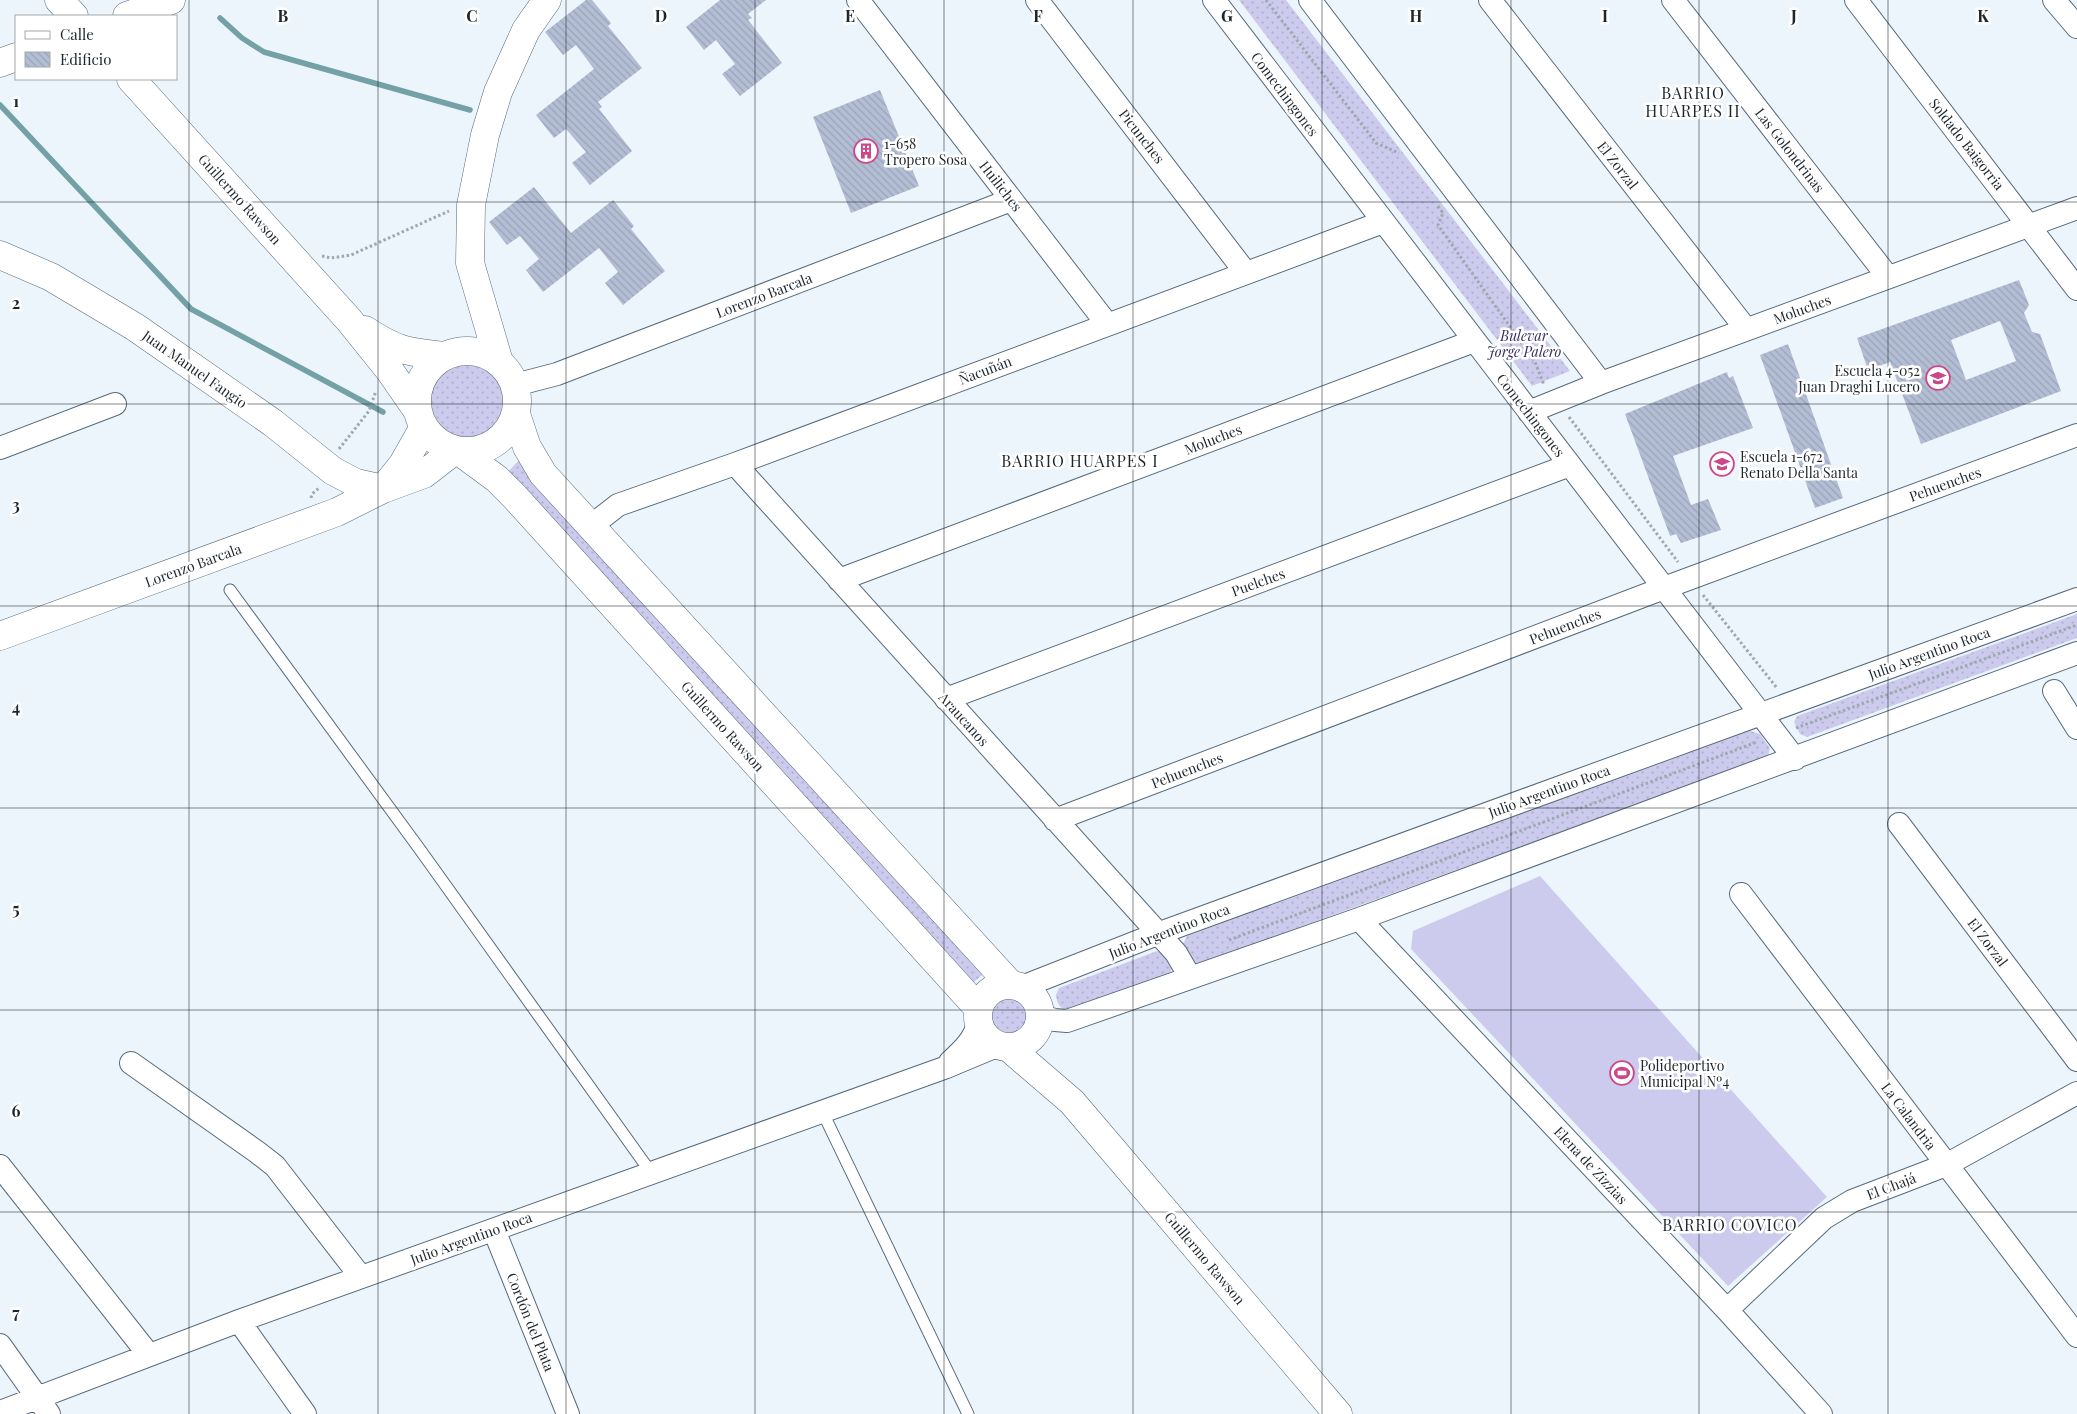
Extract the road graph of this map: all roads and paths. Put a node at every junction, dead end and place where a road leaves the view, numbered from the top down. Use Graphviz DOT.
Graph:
graph roads {
  1 [pos="59,0"];
  2 [pos="171,0"];
  3 [pos="547,0"];
  4 [pos="858,0"];
  5 [pos="1037,0"];
  6 [pos="1214,0"];
  7 [pos="1266,0"];
  8 [pos="1310,0"];
  9 [pos="1490,0"];
  10 [pos="1673,0"];
  11 [pos="1856,0"];
  12 [pos="2054,0"];
  13 [pos="73,15"];
  14 [pos="130,15"];
  15 [pos="2077,27"];
  16 [pos="15,57"];
  17 [pos="0,63"];
  18 [pos="133,81"];
  19 [pos="1404,161"];
  20 [pos="1011,200"];
  21 [pos="471,205"];
  22 [pos="1437,206"];
  23 [pos="2077,208"];
  24 [pos="1383,222"];
  25 [pos="2030,225"];
  26 [pos="313,253"];
  27 [pos="0,255"];
  28 [pos="1246,273"];
  29 [pos="1888,277"];
  30 [pos="2077,288"];
  31 [pos="349,320"];
  32 [pos="1107,324"];
  33 [pos="1746,329"];
  34 [pos="1474,341"];
  35 [pos="445,356"];
  36 [pos="499,362"];
  37 [pos="1601,383"];
  38 [pos="515,385"];
  39 [pos="375,395"];
  40 [pos="1557,401"];
  41 [pos="115,404"];
  42 [pos="369,410"];
  43 [pos="1529,412"];
  44 [pos="516,414"];
  45 [pos="420,418"];
  46 [pos="2077,435"];
  47 [pos="0,448"];
  48 [pos="457,451"];
  49 [pos="735,464"];
  50 [pos="1570,465"];
  51 [pos="384,489"];
  52 [pos="591,526"];
  53 [pos="1690,579"];
  54 [pos="840,580"];
  55 [pos="1664,588"];
  56 [pos="230,590"];
  57 [pos="2077,599"];
  58 [pos="2077,625"];
  59 [pos="0,636"];
  60 [pos="2077,653"];
  61 [pos="2054,691"];
  62 [pos="946,698"];
  63 [pos="1790,703"];
  64 [pos="1762,713"];
  65 [pos="1808,724"];
  66 [pos="2077,728"];
  67 [pos="1814,729"];
  68 [pos="1778,735"];
  69 [pos="1795,759"];
  70 [pos="1055,820"];
  71 [pos="1899,824"];
  72 [pos="1741,894"];
  73 [pos="1359,919"];
  74 [pos="1157,934"];
  75 [pos="1226,941"];
  76 [pos="1190,978"];
  77 [pos="1016,986"];
  78 [pos="979,1016"];
  79 [pos="1020,1036"];
  80 [pos="2077,1060"];
  81 [pos="131,1063"];
  82 [pos="944,1068"];
  83 [pos="2077,1093"];
  84 [pos="822,1111"];
  85 [pos="1946,1165"];
  86 [pos="0,1166"];
  87 [pos="652,1174"];
  88 [pos="494,1230"];
  89 [pos="361,1277"];
  90 [pos="1727,1310"];
  91 [pos="239,1321"];
  92 [pos="2077,1336"];
  93 [pos="0,1345"];
  94 [pos="149,1355"];
  95 [pos="43,1406"];
  96 [pos="0,1412"];
  97 [pos="305,1414"];
  98 [pos="568,1414"];
  99 [pos="968,1414"];
  100 [pos="1338,1414"];
  101 [pos="1821,1414"];
  1 -- 13 [label="main road"];
  2 -- 14 [label="main road"];
  3 -- 21 [label="main road"];
  4 -- 20 [label="street, Huiliches"];
  5 -- 28 [label="street, Picunches"];
  6 -- 24 [label="street, Comechingones"];
  7 -- 19 [label="path"];
  8 -- 37 [label="street"];
  9 -- 33 [label="street, El Zorzal"];
  10 -- 29 [label="street, Las Golondrinas"];
  11 -- 25 [label="street, Soldado Baigorria"];
  12 -- 15 [label="street"];
  16 -- 17 [label="main road"];
  18 -- 31 [label="main road, Guillermo Rawson"];
  20 -- 32 [label="street, Huiliches"];
  20 -- 38 [label="street, Lorenzo Barcala"];
  21 -- 26 [label="path"];
  21 -- 36 [label="main road"];
  22 -- 40 [label="path"];
  23 -- 25 [label="street, Moluches"];
  24 -- 28 [label="street, Ñacuñán"];
  24 -- 34 [label="street, Comechingones"];
  25 -- 29 [label="street, Moluches"];
  25 -- 30 [label="street, Soldado Baigorria"];
  27 -- 51 [label="main road, Juan Manuel Fangio"];
  28 -- 32 [label="street, Ñacuñán"];
  29 -- 33 [label="street, Moluches"];
  31 -- 35 [label="main road, Guillermo Rawson"];
  31 -- 45 [label="main road, Guillermo Rawson"];
  32 -- 49 [label="street, Ñacuñán"];
  33 -- 37 [label="street, Moluches"];
  34 -- 43 [label="street, Comechingones"];
  34 -- 54 [label="street, Moluches"];
  35 -- 36 [label="main road"];
  35 -- 45 [label="main road"];
  36 -- 38 [label="main road"];
  37 -- 40 [label="street, Moluches"];
  38 -- 44 [label="main road"];
  39 -- 42 [label="path"];
  40 -- 43 [label="street, Moluches"];
  40 -- 53 [label="path"];
  41 -- 47 [label="street"];
  43 -- 50 [label="street, Comechingones"];
  44 -- 48 [label="main road"];
  44 -- 52 [label="main road"];
  45 -- 48 [label="main road"];
  45 -- 51 [label="main road, Lorenzo Barcala"];
  46 -- 53 [label="street, Pehuenches"];
  48 -- 51 [label="main road, Lorenzo Barcala"];
  48 -- 78 [label="main road, Guillermo Rawson"];
  49 -- 52 [label="street, Ñacuñán"];
  49 -- 54 [label="street, Araucanos"];
  50 -- 55 [label="street, Comechingones"];
  50 -- 62 [label="street, Puelches"];
  51 -- 59 [label="main road, Lorenzo Barcala"];
  52 -- 77 [label="main road"];
  53 -- 55 [label="street, Pehuenches"];
  53 -- 63 [label="path"];
  54 -- 62 [label="street, Araucanos"];
  55 -- 64 [label="street, Comechingones"];
  55 -- 70 [label="street, Pehuenches"];
  56 -- 87 [label="lane"];
  57 -- 63 [label="street, Julio Argentino Roca"];
  58 -- 65 [label="path"];
  60 -- 69 [label="street"];
  61 -- 66 [label="street"];
  62 -- 70 [label="street, Araucanos"];
  63 -- 64 [label="street, Julio Argentino Roca"];
  63 -- 65 [label="path"];
  64 -- 68 [label="street, Comechingones"];
  64 -- 74 [label="street, Julio Argentino Roca"];
  65 -- 67 [label="path"];
  65 -- 68 [label="path"];
  68 -- 69 [label="street, Comechingones"];
  68 -- 75 [label="path"];
  69 -- 73 [label="street"];
  70 -- 74 [label="street, Araucanos"];
  71 -- 80 [label="street, El Zorzal"];
  72 -- 85 [label="street, La Calandria"];
  73 -- 76 [label="street"];
  73 -- 90 [label="street, Elena de Zizzias"];
  74 -- 76 [label="street, Araucanos"];
  74 -- 77 [label="street, Julio Argentino Roca"];
  76 -- 79 [label="street"];
  77 -- 78 [label="main road"];
  77 -- 79 [label="main road"];
  78 -- 79 [label="main road"];
  78 -- 82 [label="street, Julio Argentino Roca"];
  79 -- 82 [label="street, Julio Argentino Roca"];
  79 -- 100 [label="main road, Guillermo Rawson"];
  81 -- 89 [label="street"];
  82 -- 84 [label="street, Julio Argentino Roca"];
  83 -- 85 [label="street, El Chajá"];
  84 -- 87 [label="street, Julio Argentino Roca"];
  84 -- 99 [label="lane"];
  85 -- 90 [label="street, El Chajá"];
  85 -- 92 [label="street, La Calandria"];
  86 -- 94 [label="street"];
  87 -- 88 [label="street, Julio Argentino Roca"];
  88 -- 89 [label="street, Julio Argentino Roca"];
  88 -- 98 [label="street, Cordón del Plata"];
  89 -- 91 [label="street, Julio Argentino Roca"];
  90 -- 101 [label="street, Elena de Zizzias"];
  91 -- 94 [label="street, Julio Argentino Roca"];
  91 -- 97 [label="street"];
  93 -- 95 [label="street"];
  94 -- 95 [label="street, Julio Argentino Roca"];
  95 -- 96 [label="street, Julio Argentino Roca"];
}
